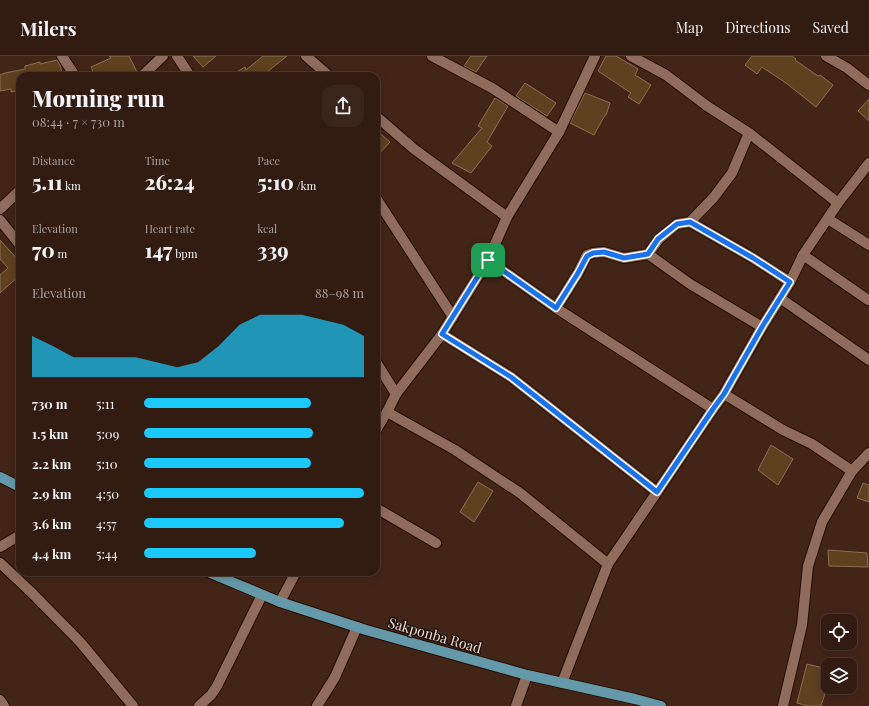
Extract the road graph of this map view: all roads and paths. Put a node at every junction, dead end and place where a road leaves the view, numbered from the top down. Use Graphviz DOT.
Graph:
graph roads {
  1 [pos="62,56"];
  2 [pos="177,56"];
  3 [pos="306,56"];
  4 [pos="432,56"];
  5 [pos="595,56"];
  6 [pos="631,56"];
  7 [pos="826,56"];
  8 [pos="161,57"];
  9 [pos="72,72"];
  10 [pos="146,72"];
  11 [pos="187,72"];
  12 [pos="324,72"];
  13 [pos="869,85"];
  14 [pos="380,119"];
  15 [pos="559,132"];
  16 [pos="749,134"];
  17 [pos="869,163"];
  18 [pos="16,194"];
  19 [pos="838,203"];
  20 [pos="380,204"];
  21 [pos="0,209"];
  22 [pos="507,217"];
  23 [pos="828,219"];
  24 [pos="0,220"];
  25 [pos="690,222"];
  26 [pos="16,240"];
  27 [pos="869,245"];
  28 [pos="648,254"];
  29 [pos="803,255"];
  30 [pos="488,260"];
  31 [pos="790,282"];
  32 [pos="780,298"];
  33 [pos="868,300"];
  34 [pos="556,308"];
  35 [pos="452,317"];
  36 [pos="762,327"];
  37 [pos="442,334"];
  38 [pos="869,360"];
  39 [pos="380,368"];
  40 [pos="396,394"];
  41 [pos="724,394"];
  42 [pos="713,409"];
  43 [pos="387,412"];
  44 [pos="380,423"];
  45 [pos="869,453"];
  46 [pos="852,471"];
  47 [pos="0,477"];
  48 [pos="16,485"];
  49 [pos="657,492"];
  50 [pos="380,510"];
  51 [pos="16,537"];
  52 [pos="436,543"];
  53 [pos="0,547"];
  54 [pos="0,563"];
  55 [pos="608,564"];
  56 [pos="217,576"];
  57 [pos="294,576"];
  58 [pos="262,595"];
  59 [pos="280,602"];
  60 [pos="357,627"];
  61 [pos="527,675"];
  62 [pos="562,683"];
  63 [pos="0,700"];
  64 [pos="635,703"];
  65 [pos="4,706"];
  66 [pos="133,706"];
  67 [pos="199,706"];
  68 [pos="317,706"];
  69 [pos="516,706"];
  70 [pos="661,706"];
  71 [pos="783,706"];
  1 -- 9 [label="street"];
  2 -- 11 [label="street"];
  3 -- 12 [label="street"];
  4 -- 15 [label="street"];
  5 -- 15 [label="street"];
  6 -- 16 [label="street"];
  7 -- 13 [label="street"];
  8 -- 10 [label="street"];
  14 -- 22 [label="street"];
  15 -- 22 [label="street"];
  16 -- 19 [label="street"];
  16 -- 25 [label="street"];
  17 -- 19 [label="street"];
  18 -- 21 [label="street"];
  19 -- 23 [label="street"];
  20 -- 35 [label="street"];
  22 -- 30 [label="street"];
  23 -- 27 [label="street"];
  23 -- 29 [label="street"];
  24 -- 26 [label="street"];
  25 -- 28 [label="street"];
  25 -- 31 [label="street"];
  28 -- 34 [label="street"];
  28 -- 36 [label="street"];
  29 -- 31 [label="street"];
  29 -- 33 [label="street"];
  30 -- 34 [label="street"];
  30 -- 35 [label="street"];
  31 -- 32 [label="street"];
  32 -- 36 [label="street"];
  32 -- 38 [label="street"];
  34 -- 42 [label="street"];
  35 -- 37 [label="street"];
  36 -- 41 [label="street"];
  37 -- 40 [label="street"];
  37 -- 49 [label="street"];
  39 -- 40 [label="street"];
  40 -- 43 [label="street"];
  41 -- 42 [label="street"];
  41 -- 46 [label="street"];
  42 -- 49 [label="street"];
  43 -- 44 [label="street"];
  43 -- 55 [label="street"];
  45 -- 46 [label="street"];
  46 -- 71 [label="street"];
  47 -- 48 [label="main road"];
  49 -- 55 [label="street"];
  50 -- 52 [label="street"];
  51 -- 53 [label="street"];
  54 -- 66 [label="street"];
  55 -- 62 [label="street"];
  56 -- 58 [label="main road, Sakponba Road"];
  57 -- 59 [label="street"];
  58 -- 59 [label="main road, Sakponba Road"];
  58 -- 67 [label="street"];
  59 -- 60 [label="main road, Sakponba Road"];
  60 -- 61 [label="main road, Sakponba Road"];
  60 -- 68 [label="street"];
  61 -- 62 [label="main road, Sakponba Road"];
  61 -- 69 [label="street"];
  62 -- 64 [label="main road, Sakponba Road"];
  63 -- 65 [label="street"];
  64 -- 70 [label="main road, Sakponba Road"];
}
